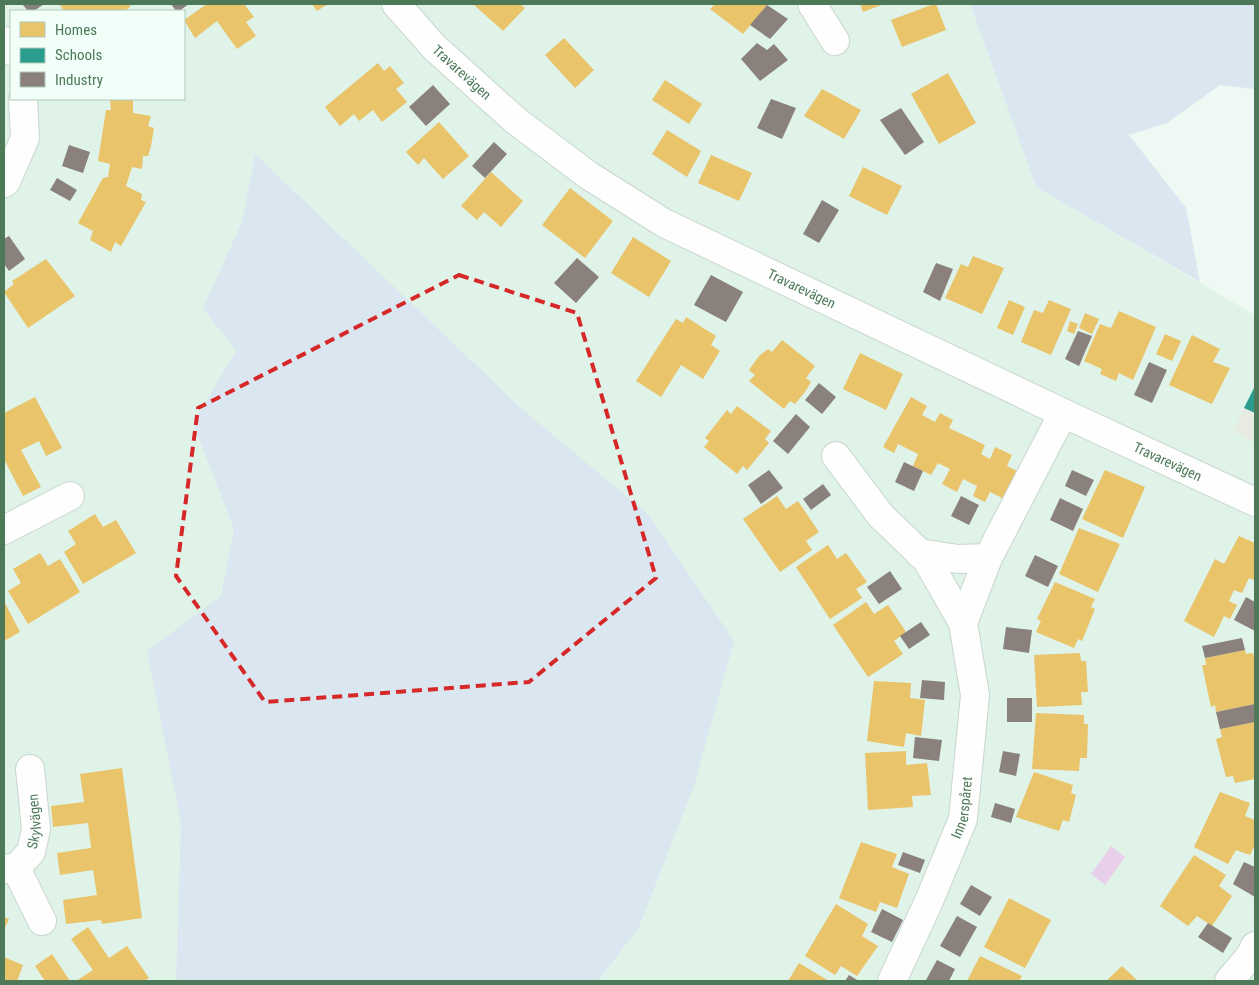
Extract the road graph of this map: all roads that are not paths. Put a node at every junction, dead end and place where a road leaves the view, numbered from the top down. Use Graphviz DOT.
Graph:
graph roads {
  1 [pos="396,4"];
  2 [pos="812,4"];
  3 [pos="835,42"];
  4 [pos="24,100"];
  5 [pos="4,183"];
  6 [pos="1062,413"];
  7 [pos="836,456"];
  8 [pos="70,496"];
  9 [pos="1255,502"];
  10 [pos="4,530"];
  11 [pos="919,553"];
  12 [pos="988,558"];
  13 [pos="963,623"];
  14 [pos="30,769"];
  15 [pos="10,869"];
  16 [pos="42,920"];
  17 [pos="1255,946"];
  18 [pos="892,981"];
  19 [pos="1230,981"];
  1 -- 6 [label="street, Travarevägen"];
  2 -- 3 [label="street"];
  4 -- 5 [label="street"];
  6 -- 9 [label="street, Travarevägen"];
  6 -- 12 [label="street"];
  7 -- 11 [label="street, Innerspåret"];
  8 -- 10 [label="street"];
  11 -- 12 [label="street"];
  11 -- 13 [label="street, Innerspåret"];
  12 -- 13 [label="street"];
  13 -- 18 [label="street, Innerspåret"];
  14 -- 15 [label="street, Skylvägen"];
  15 -- 16 [label="street, Skylvägen"];
  17 -- 19 [label="street"];
}
